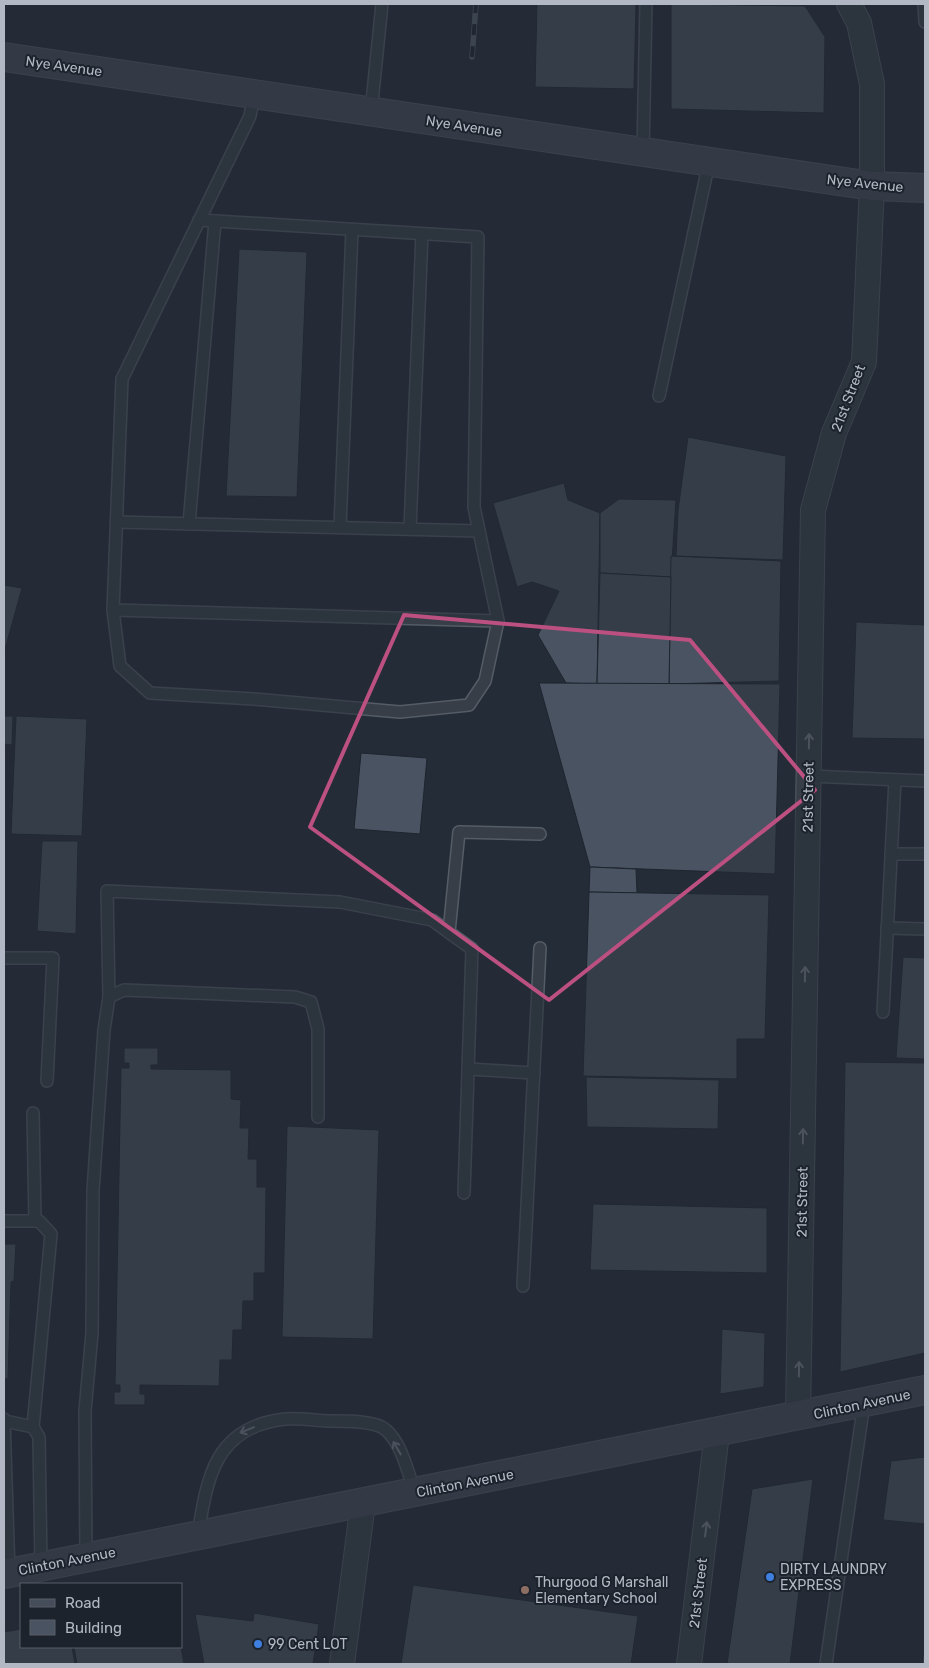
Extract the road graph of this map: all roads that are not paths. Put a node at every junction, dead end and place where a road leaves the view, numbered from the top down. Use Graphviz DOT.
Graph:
graph roads {
  1 [pos="382,4"];
  2 [pos="646,4"];
  3 [pos="849,4"];
  4 [pos="924,4"];
  5 [pos="925,22"];
  6 [pos="4,57"];
  7 [pos="254,94"];
  8 [pos="371,112"];
  9 [pos="642,152"];
  10 [pos="709,162"];
  11 [pos="872,186"];
  12 [pos="925,188"];
  13 [pos="199,220"];
  14 [pos="216,221"];
  15 [pos="352,230"];
  16 [pos="422,234"];
  17 [pos="659,396"];
  18 [pos="116,522"];
  19 [pos="189,524"];
  20 [pos="340,527"];
  21 [pos="410,529"];
  22 [pos="479,531"];
  23 [pos="113,610"];
  24 [pos="498,621"];
  25 [pos="809,776"];
  26 [pos="895,780"];
  27 [pos="925,781"];
  28 [pos="540,834"];
  29 [pos="891,854"];
  30 [pos="925,854"];
  31 [pos="887,928"];
  32 [pos="925,929"];
  33 [pos="449,932"];
  34 [pos="540,948"];
  35 [pos="4,958"];
  36 [pos="109,997"];
  37 [pos="883,1012"];
  38 [pos="468,1069"];
  39 [pos="534,1073"];
  40 [pos="48,1081"];
  41 [pos="33,1114"];
  42 [pos="318,1117"];
  43 [pos="464,1193"];
  44 [pos="4,1221"];
  45 [pos="35,1221"];
  46 [pos="523,1286"];
  47 [pos="925,1390"];
  48 [pos="864,1403"];
  49 [pos="798,1417"];
  50 [pos="4,1420"];
  51 [pos="33,1427"];
  52 [pos="718,1433"];
  53 [pos="415,1493"];
  54 [pos="362,1503"];
  55 [pos="198,1535"];
  56 [pos="86,1557"];
  57 [pos="41,1566"];
  58 [pos="6,1574"];
  59 [pos="342,1664"];
  60 [pos="689,1664"];
  61 [pos="826,1664"];
  1 -- 8 [label="lane"];
  2 -- 9 [label="lane"];
  3 -- 11 [label="street, 21st Street"];
  4 -- 5 [label="lane"];
  6 -- 7 [label="main road, Nye Avenue"];
  7 -- 8 [label="main road, Nye Avenue"];
  7 -- 13 [label="lane"];
  8 -- 9 [label="main road, Nye Avenue"];
  9 -- 10 [label="main road, Nye Avenue"];
  10 -- 11 [label="main road, Nye Avenue"];
  10 -- 17 [label="lane"];
  11 -- 12 [label="main road, Nye Avenue"];
  25 -- 11 [label="street, 21st Street, one-way"];
  13 -- 14 [label="lane"];
  13 -- 18 [label="lane"];
  14 -- 15 [label="lane"];
  14 -- 19 [label="lane"];
  15 -- 16 [label="lane"];
  15 -- 20 [label="lane"];
  16 -- 21 [label="lane"];
  16 -- 22 [label="lane"];
  18 -- 19 [label="lane"];
  18 -- 23 [label="lane"];
  19 -- 20 [label="lane"];
  20 -- 21 [label="lane"];
  21 -- 22 [label="lane"];
  22 -- 24 [label="lane"];
  23 -- 24 [label="lane"];
  23 -- 24 [label="lane"];
  25 -- 26 [label="lane"];
  49 -- 25 [label="street, 21st Street, one-way"];
  26 -- 27 [label="lane"];
  26 -- 29 [label="lane"];
  28 -- 33 [label="lane"];
  29 -- 30 [label="lane"];
  29 -- 31 [label="lane"];
  31 -- 32 [label="lane"];
  31 -- 37 [label="lane"];
  33 -- 36 [label="lane"];
  33 -- 38 [label="lane"];
  34 -- 39 [label="lane"];
  35 -- 40 [label="lane"];
  36 -- 42 [label="lane"];
  36 -- 56 [label="lane"];
  38 -- 39 [label="lane"];
  38 -- 43 [label="lane"];
  39 -- 46 [label="lane"];
  41 -- 45 [label="lane"];
  44 -- 45 [label="lane"];
  45 -- 51 [label="lane"];
  47 -- 48 [label="main road, Clinton Avenue"];
  48 -- 49 [label="main road, Clinton Avenue"];
  48 -- 61 [label="lane"];
  49 -- 52 [label="main road, Clinton Avenue"];
  50 -- 51 [label="lane"];
  50 -- 58 [label="lane"];
  51 -- 57 [label="lane"];
  52 -- 53 [label="main road, Clinton Avenue"];
  60 -- 52 [label="street, 21st Street, one-way"];
  53 -- 54 [label="main road, Clinton Avenue"];
  53 -- 55 [label="lane, one-way"];
  54 -- 55 [label="main road, Clinton Avenue"];
  54 -- 59 [label="street"];
  55 -- 56 [label="main road, Clinton Avenue"];
  56 -- 57 [label="main road, Clinton Avenue"];
  57 -- 58 [label="main road, Clinton Avenue"];
}
